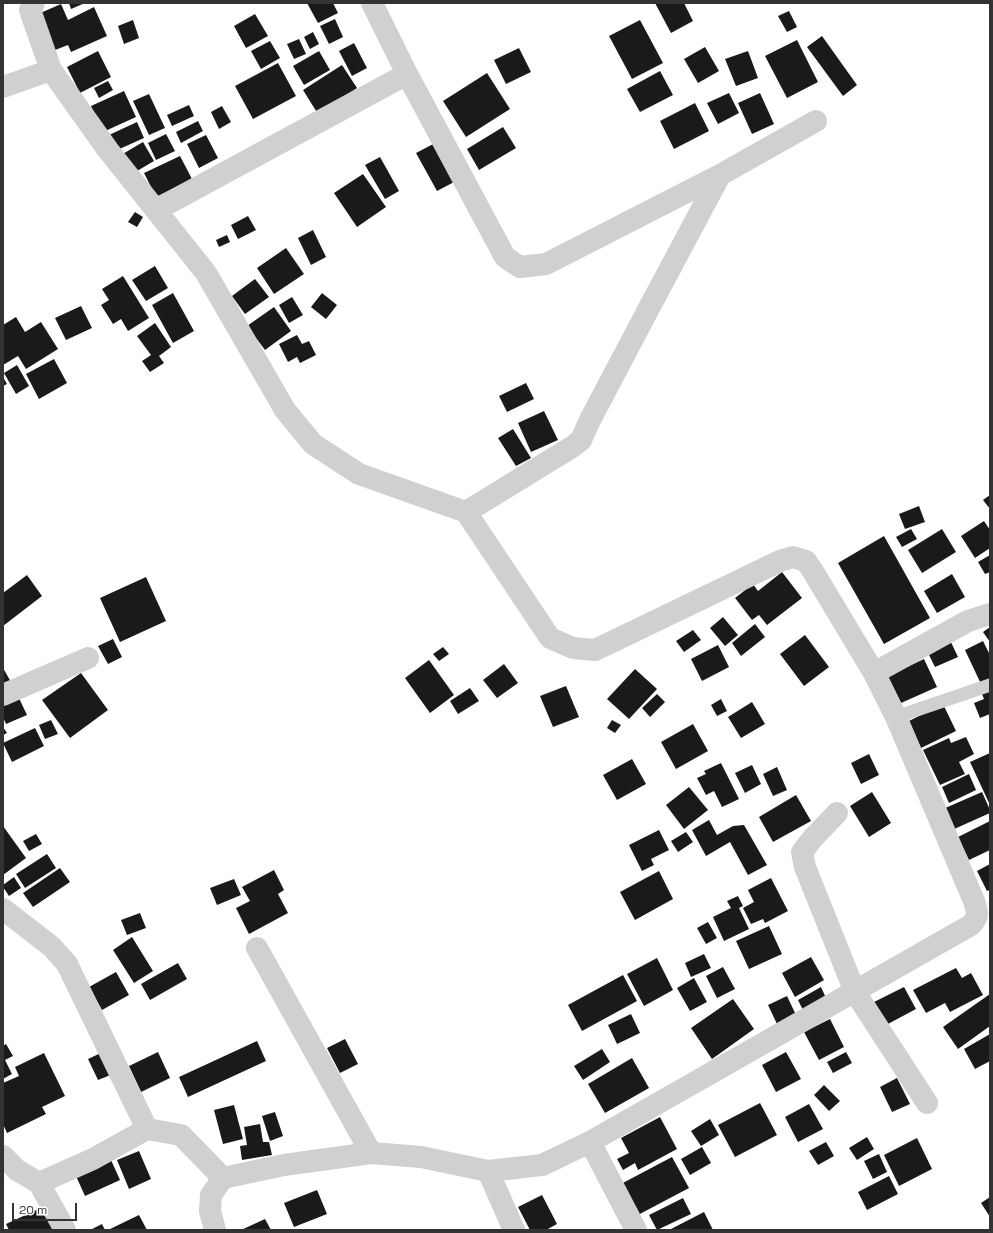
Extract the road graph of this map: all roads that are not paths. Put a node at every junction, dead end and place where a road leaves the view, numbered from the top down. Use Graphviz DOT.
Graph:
graph roads {
  1 [pos="34,3"];
  2 [pos="372,3"];
  3 [pos="51,70"];
  4 [pos="407,74"];
  5 [pos="3,87"];
  6 [pos="816,121"];
  7 [pos="720,176"];
  8 [pos="156,210"];
  9 [pos="466,512"];
  10 [pos="990,614"];
  11 [pos="88,658"];
  12 [pos="874,673"];
  13 [pos="990,685"];
  14 [pos="3,694"];
  15 [pos="896,717"];
  16 [pos="836,813"];
  17 [pos="3,909"];
  18 [pos="257,948"];
  19 [pos="855,992"];
  20 [pos="927,1103"];
  21 [pos="147,1129"];
  22 [pos="590,1142"];
  23 [pos="371,1153"];
  24 [pos="3,1156"];
  25 [pos="488,1172"];
  26 [pos="223,1178"];
  27 [pos="39,1183"];
  28 [pos="65,1230"];
  29 [pos="215,1230"];
  30 [pos="514,1230"];
  31 [pos="636,1230"];
  1 -- 3 [label="street"];
  2 -- 4 [label="street"];
  3 -- 5 [label="street"];
  3 -- 8 [label="street"];
  4 -- 7 [label="street"];
  4 -- 8 [label="street"];
  6 -- 7 [label="street"];
  7 -- 9 [label="street"];
  8 -- 9 [label="street"];
  9 -- 12 [label="street"];
  10 -- 12 [label="street"];
  11 -- 14 [label="street"];
  12 -- 15 [label="street"];
  13 -- 15 [label="lane"];
  15 -- 19 [label="street"];
  16 -- 19 [label="street"];
  17 -- 21 [label="street"];
  18 -- 23 [label="street"];
  19 -- 20 [label="street"];
  19 -- 22 [label="street"];
  21 -- 26 [label="street"];
  21 -- 27 [label="street"];
  22 -- 25 [label="street"];
  22 -- 31 [label="street"];
  23 -- 25 [label="street"];
  23 -- 26 [label="street"];
  24 -- 27 [label="street"];
  25 -- 30 [label="street"];
  26 -- 29 [label="street"];
  27 -- 28 [label="street"];
}
